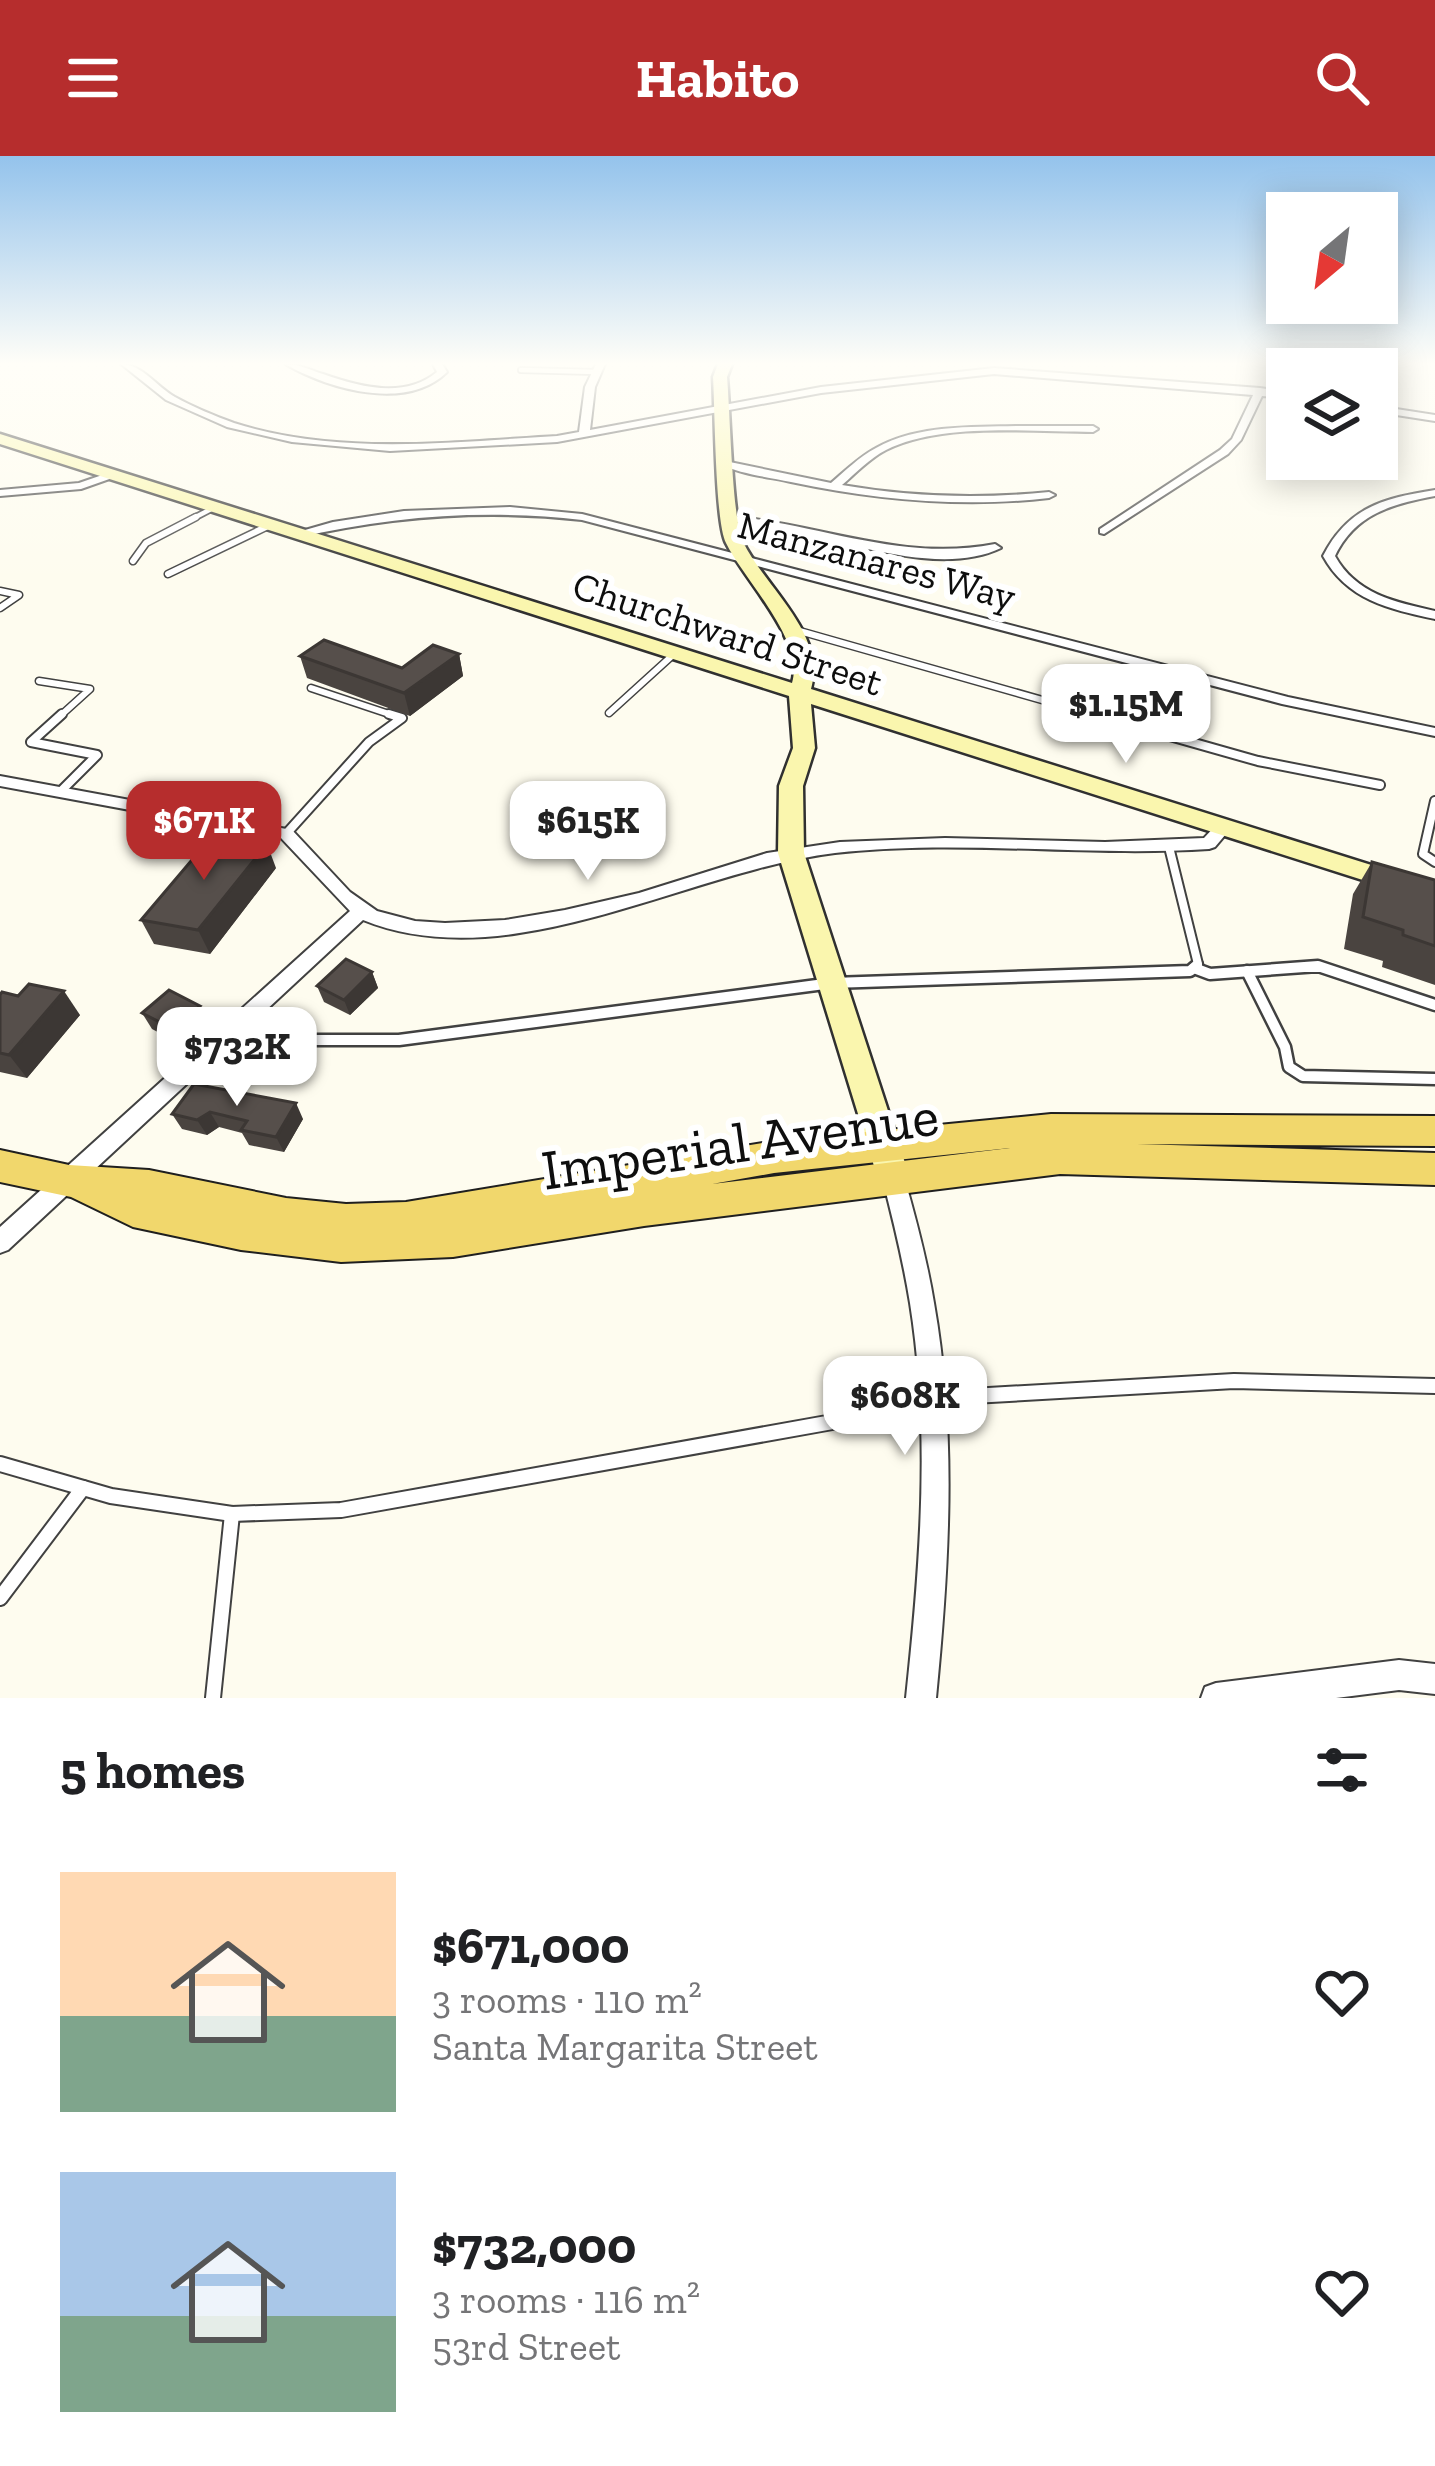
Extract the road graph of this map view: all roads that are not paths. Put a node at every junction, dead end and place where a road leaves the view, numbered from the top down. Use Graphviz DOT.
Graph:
graph roads {
  1 [pos="276,436"];
  2 [pos="562,436"];
  3 [pos="724,436"];
  4 [pos="948,436"];
  5 [pos="1238,436"];
  6 [pos="0,439"];
  7 [pos="725,464"];
  8 [pos="111,475"];
  9 [pos="832,488"];
  10 [pos="1435,493"];
  11 [pos="1049,495"];
  12 [pos="0,496"];
  13 [pos="215,507"];
  14 [pos="732,519"];
  15 [pos="270,525"];
  16 [pos="1104,531"];
  17 [pos="297,533"];
  18 [pos="995,548"];
  19 [pos="133,561"];
  20 [pos="746,563"];
  21 [pos="168,574"];
  22 [pos="0,591"];
  23 [pos="0,608"];
  24 [pos="1435,615"];
  25 [pos="791,628"];
  26 [pos="674,654"];
  27 [pos="39,681"];
  28 [pos="310,688"];
  29 [pos="800,693"];
  30 [pos="609,713"];
  31 [pos="1435,731"];
  32 [pos="0,781"];
  33 [pos="1380,785"];
  34 [pos="60,792"];
  35 [pos="1435,801"];
  36 [pos="1223,828"];
  37 [pos="286,834"];
  38 [pos="1168,848"];
  39 [pos="790,853"];
  40 [pos="1435,862"];
  41 [pos="1435,894"];
  42 [pos="360,912"];
  43 [pos="1194,968"];
  44 [pos="1246,971"];
  45 [pos="832,983"];
  46 [pos="1435,1005"];
  47 [pos="232,1030"];
  48 [pos="1435,1079"];
  49 [pos="1435,1131"];
  50 [pos="888,1160"];
  51 [pos="0,1166"];
  52 [pos="1435,1168"];
  53 [pos="69,1181"];
  54 [pos="0,1242"];
  55 [pos="1435,1386"];
  56 [pos="937,1398"];
  57 [pos="0,1464"];
  58 [pos="82,1488"];
  59 [pos="232,1514"];
  60 [pos="0,1598"];
  61 [pos="1435,1678"];
  62 [pos="213,1698"];
  63 [pos="920,1698"];
  64 [pos="1216,1698"];
  1 -- 2 [label="street"];
  3 -- 7 [label="street"];
  4 -- 9 [label="street"];
  5 -- 16 [label="street"];
  6 -- 8 [label="street, Churchward Street"];
  7 -- 9 [label="street"];
  7 -- 14 [label="street"];
  8 -- 12 [label="street"];
  8 -- 13 [label="street, Churchward Street"];
  9 -- 11 [label="street"];
  10 -- 24 [label="street"];
  13 -- 15 [label="street, Churchward Street"];
  13 -- 19 [label="lane"];
  14 -- 18 [label="street"];
  14 -- 20 [label="street"];
  15 -- 17 [label="street, Churchward Street"];
  15 -- 21 [label="lane"];
  17 -- 20 [label="street, Manzanares Way"];
  17 -- 26 [label="street, Churchward Street"];
  20 -- 25 [label="street"];
  20 -- 31 [label="street, Manzanares Way"];
  22 -- 23 [label="lane"];
  25 -- 29 [label="street"];
  25 -- 33 [label="lane"];
  26 -- 29 [label="street, Churchward Street"];
  26 -- 30 [label="lane"];
  27 -- 34 [label="lane"];
  28 -- 37 [label="lane"];
  29 -- 36 [label="street, Churchward Street"];
  29 -- 39 [label="street"];
  32 -- 34 [label="street"];
  34 -- 37 [label="street"];
  35 -- 40 [label="lane"];
  36 -- 38 [label="street"];
  36 -- 41 [label="street, Churchward Street"];
  37 -- 42 [label="street"];
  38 -- 39 [label="street"];
  38 -- 43 [label="lane"];
  39 -- 42 [label="street"];
  39 -- 45 [label="street"];
  42 -- 47 [label="street"];
  43 -- 44 [label="lane"];
  43 -- 45 [label="lane"];
  44 -- 46 [label="lane"];
  44 -- 48 [label="lane"];
  45 -- 47 [label="lane"];
  45 -- 50 [label="street"];
  47 -- 53 [label="street"];
  49 -- 50 [label="main road, Imperial Avenue"];
  50 -- 52 [label="main road, Imperial Avenue"];
  50 -- 53 [label="main road, Imperial Avenue"];
  50 -- 56 [label="street"];
  51 -- 53 [label="main road, Imperial Avenue"];
  53 -- 54 [label="street"];
  55 -- 56 [label="lane"];
  56 -- 59 [label="lane"];
  56 -- 63 [label="street"];
  57 -- 58 [label="lane"];
  58 -- 59 [label="lane"];
  58 -- 60 [label="lane"];
  59 -- 62 [label="lane"];
  61 -- 64 [label="street"];
}
